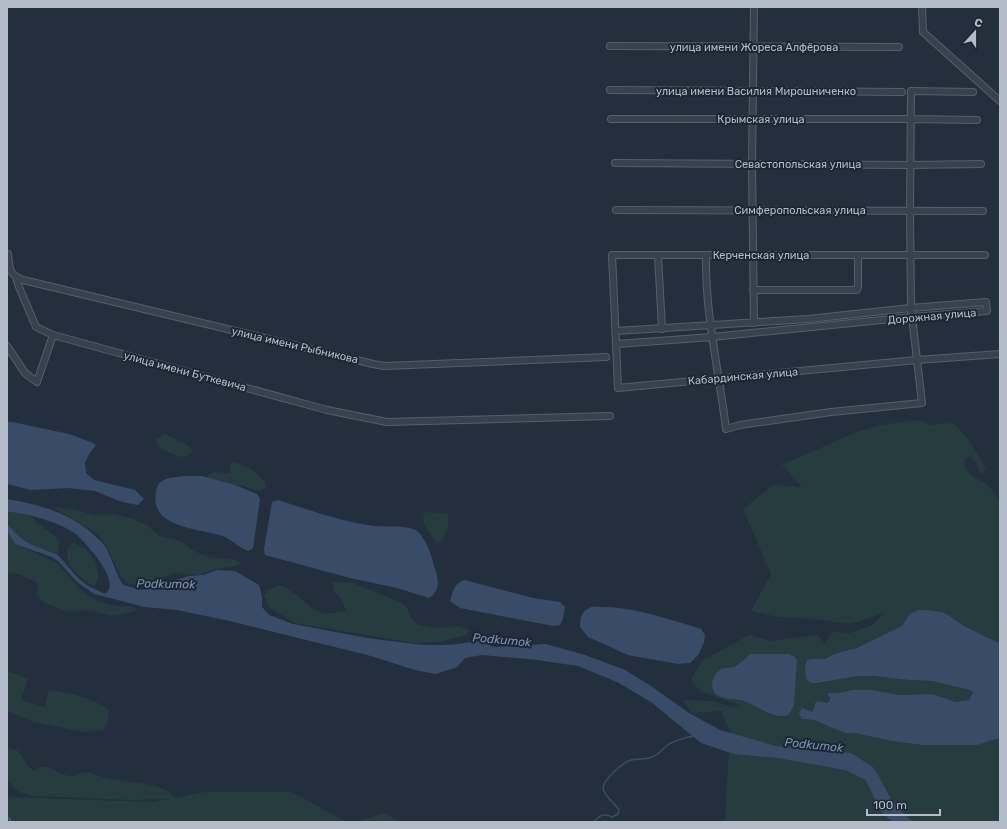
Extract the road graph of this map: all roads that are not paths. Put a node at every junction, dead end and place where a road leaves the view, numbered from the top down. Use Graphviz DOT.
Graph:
graph roads {
  1 [pos="754,7"];
  2 [pos="922,7"];
  3 [pos="610,46"];
  4 [pos="899,46"];
  5 [pos="754,47"];
  6 [pos="610,90"];
  7 [pos="753,92"];
  8 [pos="902,92"];
  9 [pos="973,92"];
  10 [pos="1000,101"];
  11 [pos="611,119"];
  12 [pos="911,119"];
  13 [pos="753,120"];
  14 [pos="977,120"];
  15 [pos="615,163"];
  16 [pos="752,164"];
  17 [pos="981,164"];
  18 [pos="910,165"];
  19 [pos="616,210"];
  20 [pos="753,210"];
  21 [pos="910,211"];
  22 [pos="983,211"];
  23 [pos="8,254"];
  24 [pos="612,255"];
  25 [pos="658,255"];
  26 [pos="706,255"];
  27 [pos="754,255"];
  28 [pos="858,255"];
  29 [pos="910,255"];
  30 [pos="985,255"];
  31 [pos="16,277"];
  32 [pos="753,290"];
  33 [pos="912,308"];
  34 [pos="912,317"];
  35 [pos="754,323"];
  36 [pos="710,325"];
  37 [pos="662,329"];
  38 [pos="616,331"];
  39 [pos="53,335"];
  40 [pos="712,337"];
  41 [pos="616,344"];
  42 [pos="7,346"];
  43 [pos="1000,354"];
  44 [pos="606,357"];
  45 [pos="917,360"];
  46 [pos="719,378"];
  47 [pos="610,416"];
  1 -- 5 [label="street"];
  2 -- 10 [label="street"];
  3 -- 5 [label="street, улица имени Жореса Алфёрова"];
  4 -- 5 [label="street, улица имени Жореса Алфёрова"];
  5 -- 7 [label="street"];
  6 -- 7 [label="street, улица имени Василия Мирошниченко"];
  7 -- 8 [label="street, улица имени Василия Мирошниченко"];
  7 -- 13 [label="street"];
  9 -- 12 [label="street"];
  11 -- 13 [label="street, Крымская улица"];
  12 -- 13 [label="street, Крымская улица"];
  12 -- 14 [label="street, Крымская улица"];
  12 -- 18 [label="street"];
  13 -- 16 [label="street"];
  15 -- 16 [label="street, Севастопольская улица"];
  16 -- 18 [label="street, Севастопольская улица"];
  16 -- 20 [label="street"];
  17 -- 18 [label="street, Севастопольская улица"];
  18 -- 21 [label="street"];
  19 -- 20 [label="street, Симферопольская улица"];
  20 -- 21 [label="street, Симферопольская улица"];
  20 -- 27 [label="street"];
  21 -- 22 [label="street, Симферопольская улица"];
  21 -- 29 [label="street"];
  23 -- 31 [label="street"];
  24 -- 25 [label="street, Керченская улица"];
  24 -- 38 [label="street, Кабардинская улица"];
  25 -- 26 [label="street, Керченская улица"];
  25 -- 37 [label="street"];
  26 -- 27 [label="street, Керченская улица"];
  26 -- 36 [label="street"];
  27 -- 28 [label="street, Керченская улица"];
  27 -- 32 [label="street"];
  28 -- 29 [label="street, Керченская улица"];
  28 -- 32 [label="street"];
  29 -- 30 [label="street, Керченская улица"];
  29 -- 33 [label="street"];
  31 -- 39 [label="street, улица имени Буткевича"];
  31 -- 44 [label="street, улица имени Рыбникова"];
  32 -- 35 [label="street"];
  33 -- 34 [label="street"];
  33 -- 34 [label="street, Дорожная улица"];
  33 -- 35 [label="street, Дорожная улица"];
  34 -- 40 [label="street, Дорожная улица"];
  34 -- 45 [label="street"];
  35 -- 36 [label="street, Дорожная улица"];
  36 -- 37 [label="street, Дорожная улица"];
  36 -- 40 [label="street"];
  37 -- 38 [label="street, Дорожная улица"];
  38 -- 41 [label="street, Кабардинская улица"];
  39 -- 42 [label="street"];
  39 -- 47 [label="street, улица имени Буткевича"];
  40 -- 41 [label="street, Дорожная улица"];
  40 -- 46 [label="street"];
  41 -- 46 [label="street, Кабардинская улица"];
  43 -- 45 [label="street, Кабардинская улица"];
  45 -- 46 [label="street, Кабардинская улица"];
  45 -- 46 [label="street"];
}
